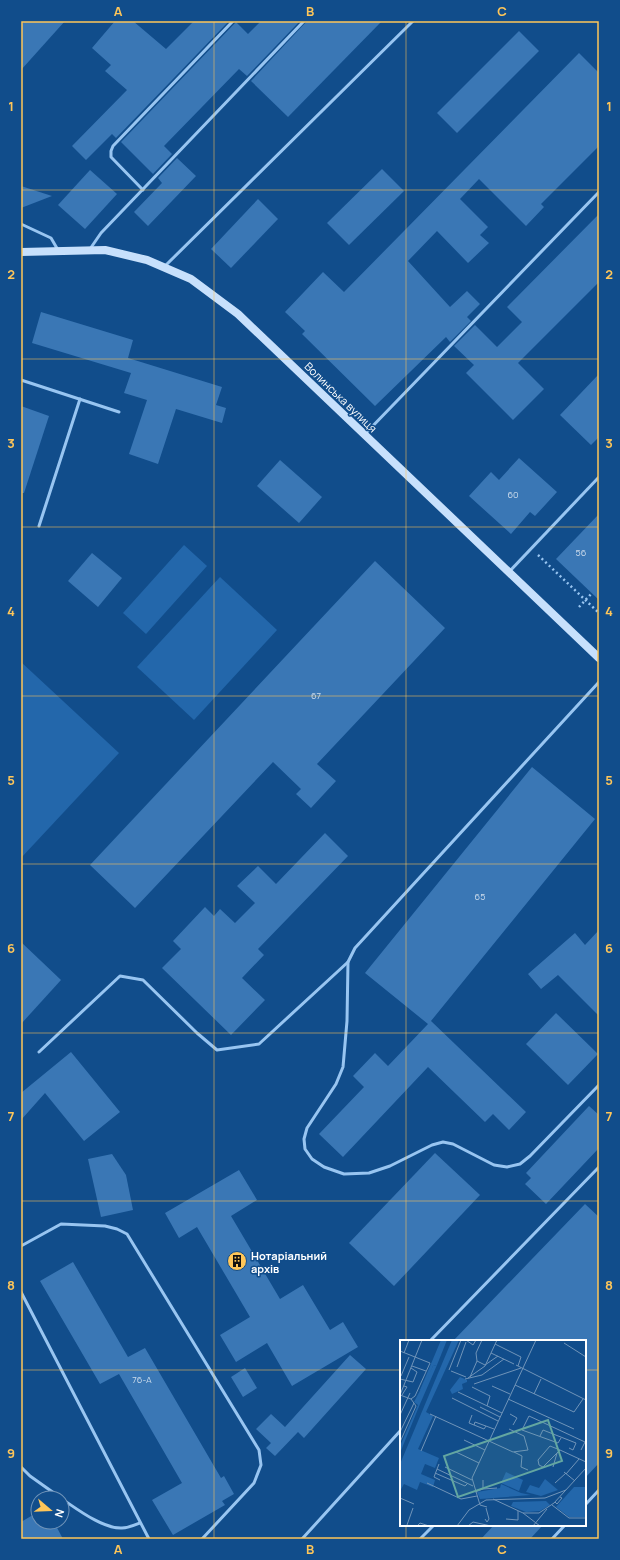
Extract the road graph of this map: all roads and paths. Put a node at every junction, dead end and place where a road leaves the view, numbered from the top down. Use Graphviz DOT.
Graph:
graph roads {
  1 [pos="233,21"];
  2 [pos="304,21"];
  3 [pos="413,21"];
  4 [pos="143,190"];
  5 [pos="599,192"];
  6 [pos="21,224"];
  7 [pos="58,250"];
  8 [pos="89,250"];
  9 [pos="21,252"];
  10 [pos="163,267"];
  11 [pos="21,380"];
  12 [pos="80,399"];
  13 [pos="119,412"];
  14 [pos="365,434"];
  15 [pos="599,477"];
  16 [pos="39,526"];
  17 [pos="531,548"];
  18 [pos="509,572"];
  19 [pos="592,593"];
  20 [pos="586,600"];
  21 [pos="579,607"];
  22 [pos="599,613"];
  23 [pos="599,658"];
  24 [pos="599,682"];
  25 [pos="348,962"];
  26 [pos="39,1052"];
  27 [pos="599,1085"];
  28 [pos="599,1167"];
  29 [pos="21,1246"];
  30 [pos="21,1292"];
  31 [pos="431,1340"];
  32 [pos="400,1431"];
  33 [pos="21,1467"];
  34 [pos="50,1490"];
  35 [pos="599,1490"];
  36 [pos="70,1504"];
  37 [pos="586,1504"];
  38 [pos="140,1523"];
  39 [pos="433,1526"];
  40 [pos="564,1526"];
  41 [pos="149,1539"];
  42 [pos="202,1539"];
  43 [pos="302,1539"];
  44 [pos="420,1539"];
  45 [pos="552,1539"];
  1 -- 4 [label="lane"];
  2 -- 4 [label="lane"];
  3 -- 10 [label="lane"];
  4 -- 8 [label="lane"];
  5 -- 14 [label="lane"];
  6 -- 7 [label="lane"];
  7 -- 8 [label="street, Волинська вулиця"];
  7 -- 9 [label="street, Волинська вулиця"];
  8 -- 10 [label="street, Волинська вулиця"];
  10 -- 14 [label="street, Волинська вулиця"];
  11 -- 12 [label="lane"];
  12 -- 13 [label="lane"];
  12 -- 16 [label="lane"];
  14 -- 18 [label="street, Волинська вулиця"];
  15 -- 17 [label="lane"];
  17 -- 18 [label="lane"];
  17 -- 20 [label="path"];
  18 -- 23 [label="street, Волинська вулиця"];
  19 -- 20 [label="path"];
  20 -- 21 [label="path"];
  20 -- 22 [label="path"];
  24 -- 25 [label="lane"];
  25 -- 26 [label="lane"];
  25 -- 27 [label="lane"];
  28 -- 31 [label="lane"];
  29 -- 42 [label="lane"];
  30 -- 38 [label="lane"];
  32 -- 43 [label="lane"];
  33 -- 34 [label="lane"];
  35 -- 37 [label="lane"];
  36 -- 38 [label="lane"];
  38 -- 41 [label="lane"];
  39 -- 44 [label="lane"];
  40 -- 45 [label="lane"];
}
